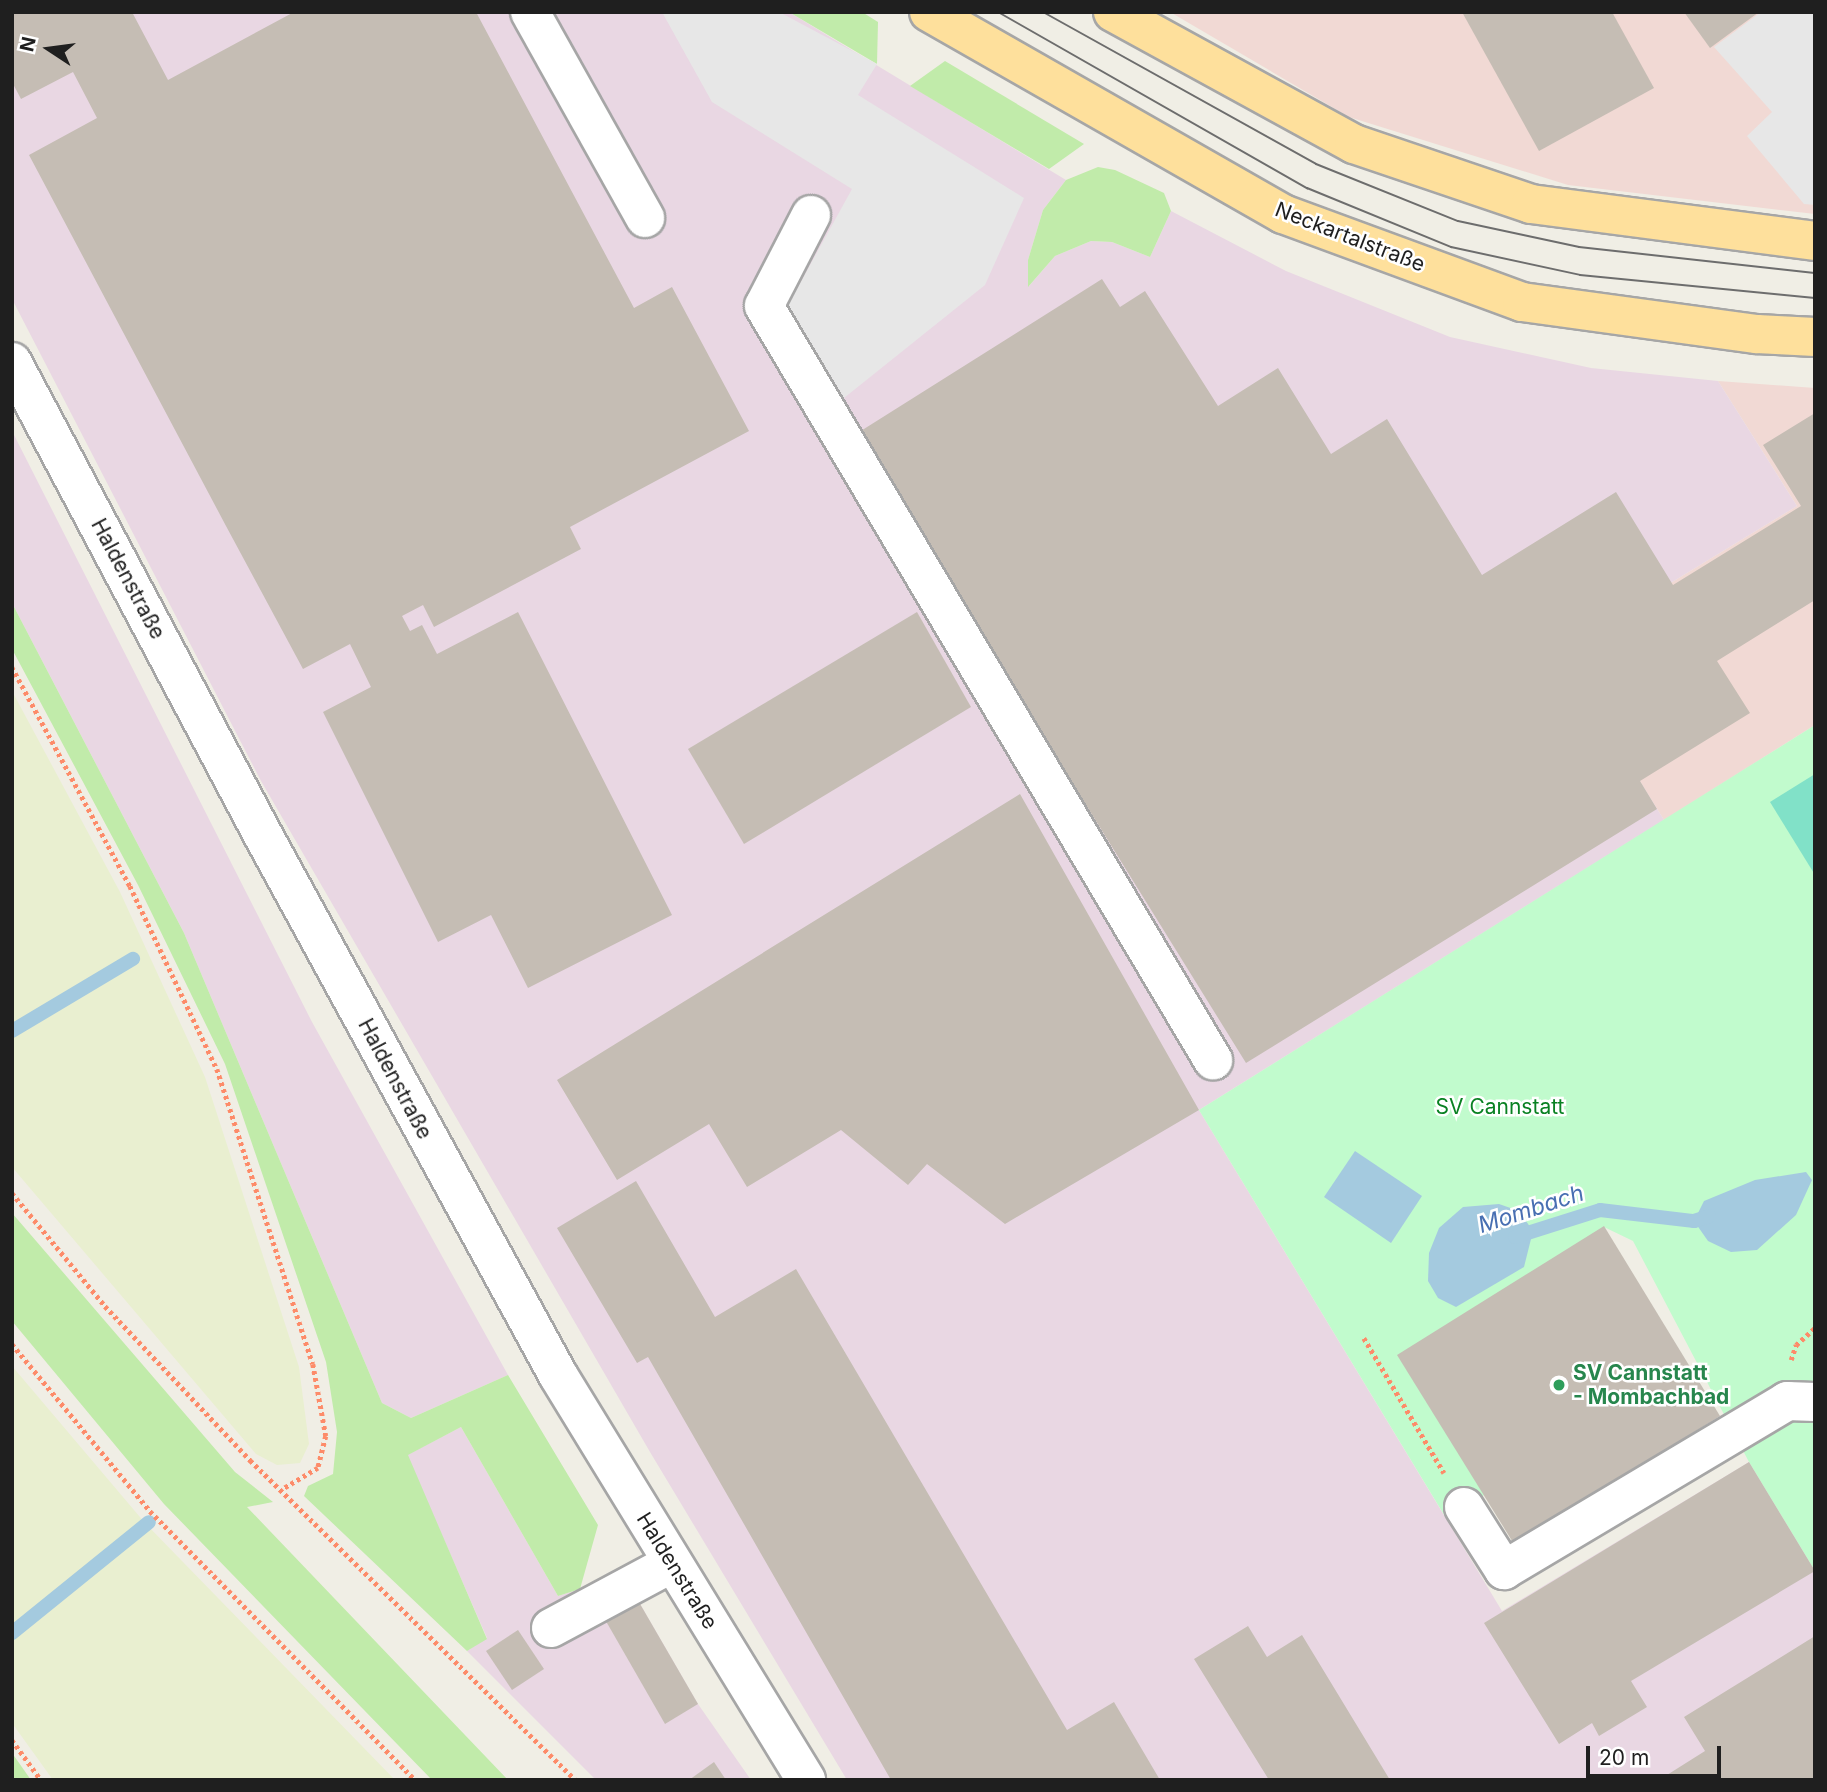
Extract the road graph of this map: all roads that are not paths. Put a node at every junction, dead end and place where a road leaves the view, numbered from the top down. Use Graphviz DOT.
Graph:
graph roads {
  1 [pos="530,12"];
  2 [pos="929,12"];
  3 [pos="1113,12"];
  4 [pos="811,215"];
  5 [pos="645,218"];
  6 [pos="1815,241"];
  7 [pos="1815,337"];
  8 [pos="12,362"];
  9 [pos="1213,1060"];
  10 [pos="1815,1402"];
  11 [pos="1464,1507"];
  12 [pos="672,1563"];
  13 [pos="551,1628"];
  14 [pos="806,1780"];
  1 -- 5 [label="street"];
  2 -- 7 [label="main road, Neckartalstraße"];
  3 -- 6 [label="main road"];
  4 -- 9 [label="street"];
  8 -- 12 [label="street, Haldenstraße"];
  10 -- 11 [label="street"];
  12 -- 13 [label="street"];
  12 -- 14 [label="street, Haldenstraße"];
}
